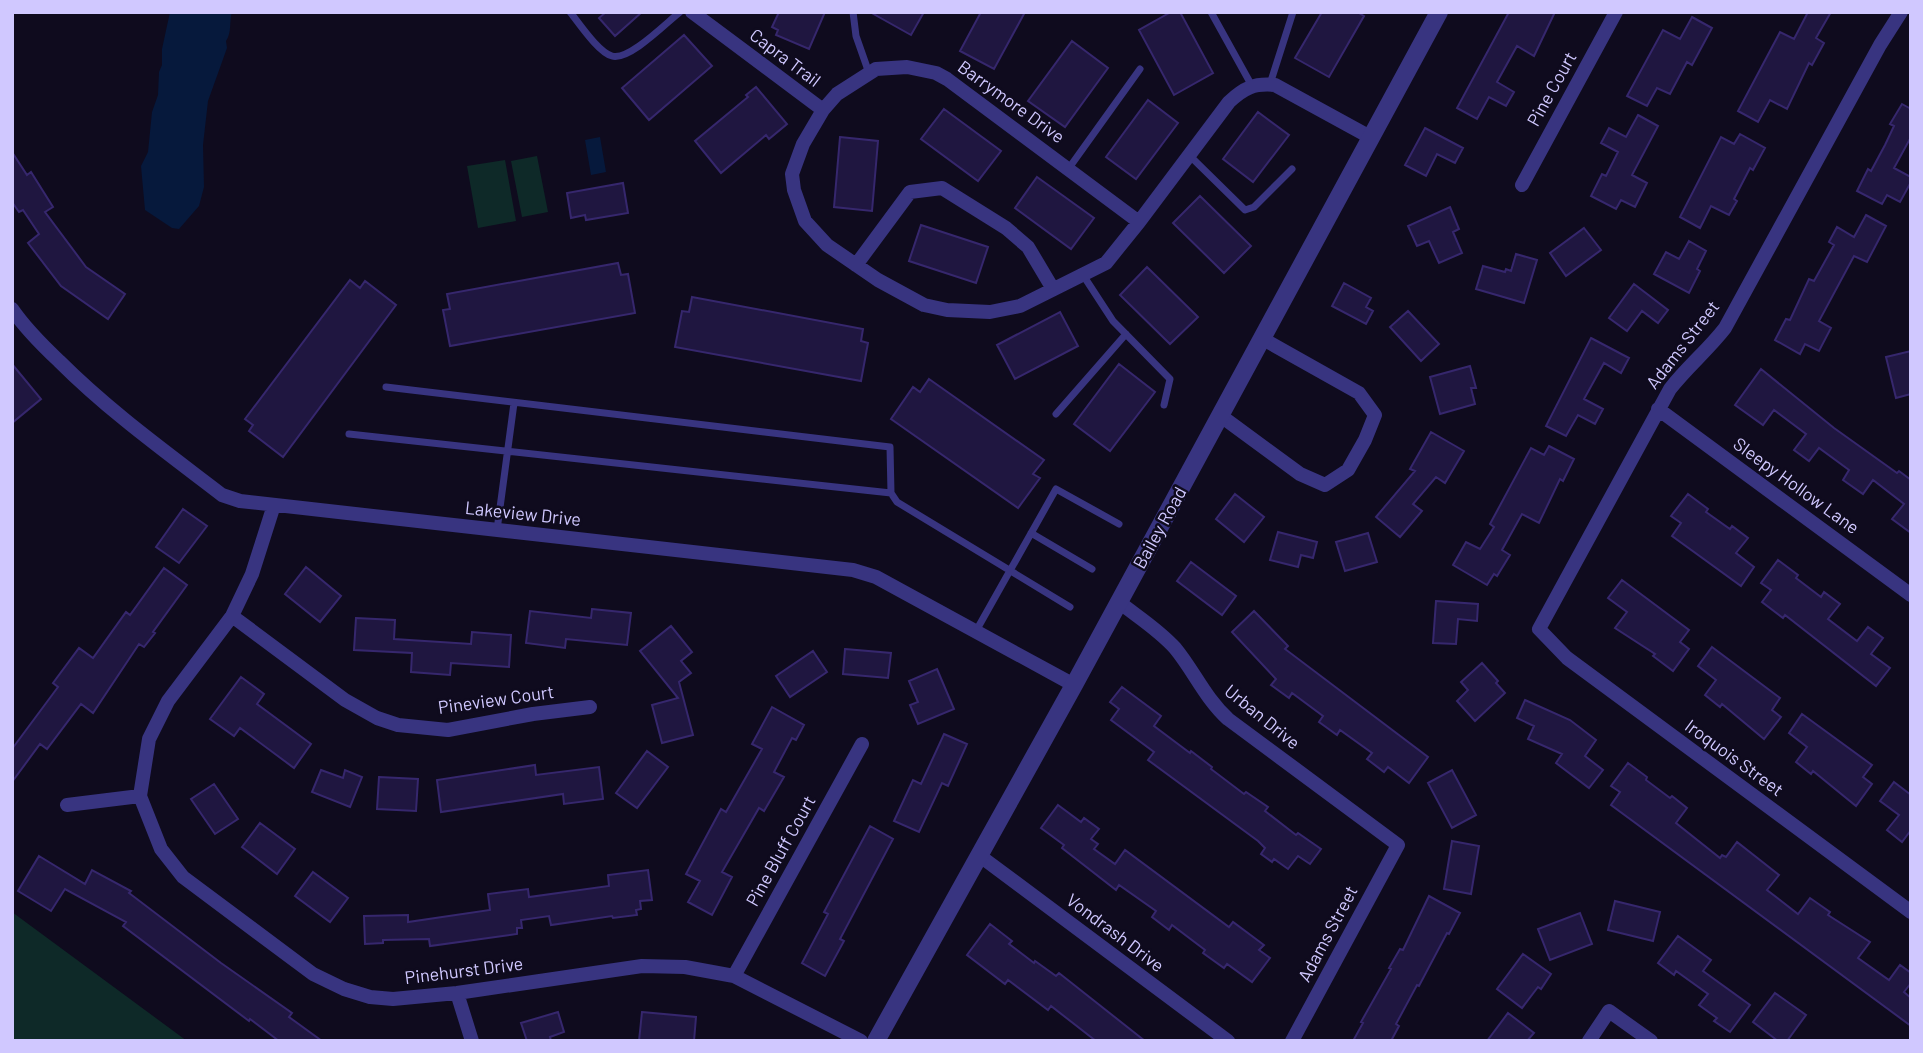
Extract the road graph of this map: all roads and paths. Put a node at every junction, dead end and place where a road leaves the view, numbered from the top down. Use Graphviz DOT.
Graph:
graph roads {
  1 [pos="570,12"];
  2 [pos="680,12"];
  3 [pos="692,12"];
  4 [pos="853,12"];
  5 [pos="1211,12"];
  6 [pos="1293,12"];
  7 [pos="1439,12"];
  8 [pos="1616,12"];
  9 [pos="1901,12"];
  10 [pos="1140,69"];
  11 [pos="869,73"];
  12 [pos="1270,84"];
  13 [pos="1252,86"];
  14 [pos="822,110"];
  15 [pos="1370,137"];
  16 [pos="1189,155"];
  17 [pos="1069,168"];
  18 [pos="1292,169"];
  19 [pos="1522,185"];
  20 [pos="1139,222"];
  21 [pos="856,265"];
  22 [pos="1083,274"];
  23 [pos="1053,289"];
  24 [pos="12,309"];
  25 [pos="1126,334"];
  26 [pos="1263,339"];
  27 [pos="386,387"];
  28 [pos="514,402"];
  29 [pos="1164,405"];
  30 [pos="1658,409"];
  31 [pos="1056,414"];
  32 [pos="1221,416"];
  33 [pos="349,434"];
  34 [pos="508,452"];
  35 [pos="891,493"];
  36 [pos="274,505"];
  37 [pos="1119,524"];
  38 [pos="497,530"];
  39 [pos="1031,533"];
  40 [pos="1092,569"];
  41 [pos="1010,571"];
  42 [pos="1911,595"];
  43 [pos="1119,602"];
  44 [pos="1070,607"];
  45 [pos="232,616"];
  46 [pos="1539,629"];
  47 [pos="975,631"];
  48 [pos="1074,685"];
  49 [pos="590,707"];
  50 [pos="862,744"];
  51 [pos="140,796"];
  52 [pos="67,805"];
  53 [pos="1398,845"];
  54 [pos="980,856"];
  55 [pos="1911,912"];
  56 [pos="734,976"];
  57 [pos="457,993"];
  58 [pos="472,1041"];
  59 [pos="861,1041"];
  60 [pos="876,1041"];
  61 [pos="1228,1041"];
  62 [pos="1292,1041"];
  63 [pos="1589,1041"];
  64 [pos="1651,1041"];
  1 -- 2 [label="lane"];
  3 -- 14 [label="street, Capra Trail"];
  4 -- 11 [label="lane"];
  5 -- 13 [label="lane"];
  6 -- 12 [label="lane"];
  7 -- 15 [label="street, Bailey Road"];
  8 -- 19 [label="street, Pine Court"];
  9 -- 30 [label="street, Adams Street"];
  10 -- 17 [label="lane"];
  11 -- 14 [label="street, Barrymore Drive"];
  11 -- 17 [label="street, Barrymore Drive"];
  12 -- 13 [label="street"];
  12 -- 15 [label="street"];
  13 -- 16 [label="street, Barrymore Drive"];
  14 -- 21 [label="street, Barrymore Drive"];
  15 -- 26 [label="street, Bailey Road"];
  16 -- 18 [label="lane"];
  16 -- 20 [label="street, Barrymore Drive"];
  17 -- 20 [label="street, Barrymore Drive"];
  20 -- 22 [label="street, Barrymore Drive"];
  21 -- 23 [label="street, Barrymore Drive"];
  21 -- 23 [label="street"];
  22 -- 23 [label="street, Barrymore Drive"];
  22 -- 25 [label="lane"];
  24 -- 36 [label="street, Lakeview Drive"];
  25 -- 29 [label="lane"];
  25 -- 31 [label="lane"];
  26 -- 32 [label="street, Bailey Road"];
  26 -- 32 [label="street"];
  27 -- 28 [label="lane"];
  28 -- 34 [label="lane"];
  28 -- 35 [label="lane"];
  30 -- 42 [label="street, Sleepy Hollow Lane"];
  30 -- 46 [label="street, Adams Street"];
  32 -- 43 [label="street, Bailey Road"];
  33 -- 34 [label="lane"];
  34 -- 35 [label="lane"];
  34 -- 38 [label="lane"];
  35 -- 41 [label="lane"];
  36 -- 38 [label="street, Lakeview Drive"];
  36 -- 45 [label="street, Pinehurst Drive"];
  37 -- 39 [label="lane"];
  38 -- 47 [label="street, Lakeview Drive"];
  39 -- 40 [label="lane"];
  39 -- 41 [label="lane"];
  41 -- 44 [label="lane"];
  41 -- 47 [label="lane"];
  43 -- 48 [label="street, Bailey Road"];
  43 -- 53 [label="street, Urban Drive"];
  45 -- 49 [label="street, Pineview Court"];
  45 -- 51 [label="street, Pinehurst Drive"];
  46 -- 55 [label="street, Iroquois Street"];
  47 -- 48 [label="street, Lakeview Drive"];
  48 -- 54 [label="street, Bailey Road"];
  50 -- 56 [label="street, Pine Bluff Court"];
  51 -- 52 [label="street"];
  51 -- 57 [label="street, Pinehurst Drive"];
  53 -- 62 [label="street, Adams Street"];
  54 -- 60 [label="street, Bailey Road"];
  54 -- 61 [label="street, Vondrash Drive"];
  56 -- 57 [label="street, Pinehurst Drive"];
  56 -- 59 [label="street, Pinehurst Drive"];
  57 -- 58 [label="street"];
  63 -- 64 [label="street"];
}
